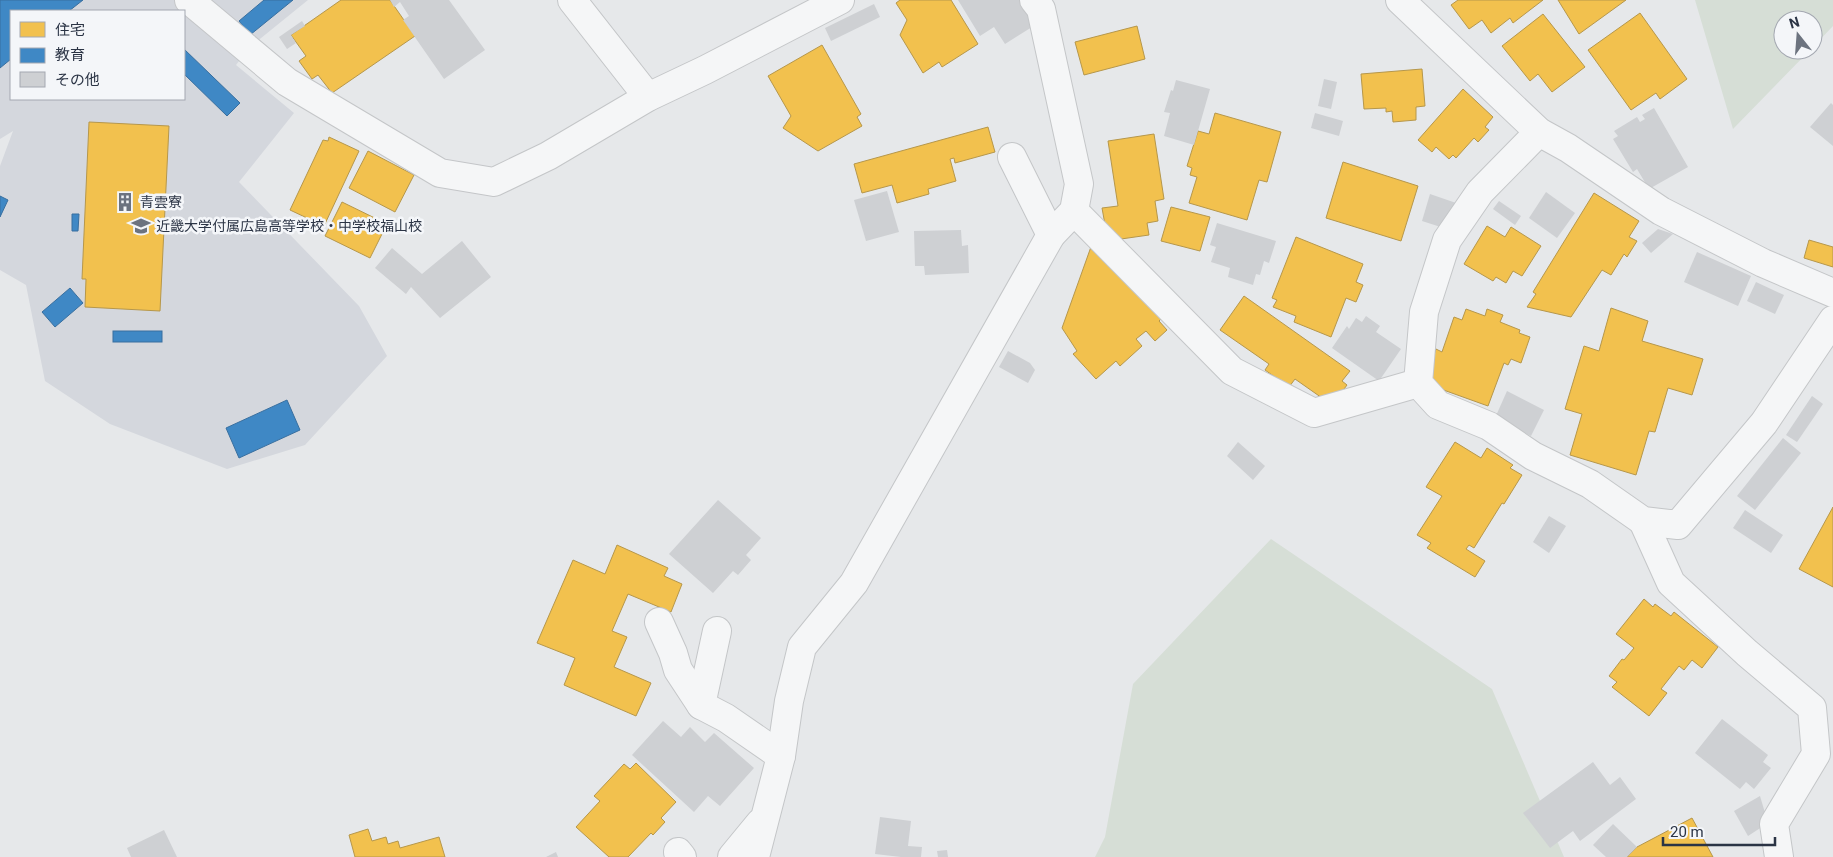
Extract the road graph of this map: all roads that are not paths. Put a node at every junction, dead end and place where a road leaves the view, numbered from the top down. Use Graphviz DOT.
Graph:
graph roads {
  1 [pos="189,0"];
  2 [pos="572,0"];
  3 [pos="840,0"];
  4 [pos="1034,0"];
  5 [pos="1400,0"];
  6 [pos="648,97"];
  7 [pos="1539,132"];
  8 [pos="1012,157"];
  9 [pos="1074,211"];
  10 [pos="1051,235"];
  11 [pos="1833,293"];
  12 [pos="1833,320"];
  13 [pos="1418,382"];
  14 [pos="1643,521"];
  15 [pos="659,622"];
  16 [pos="717,631"];
  17 [pos="701,706"];
  18 [pos="781,756"];
  19 [pos="766,815"];
  20 [pos="732,857"];
  21 [pos="755,857"];
  22 [pos="1779,857"];
  1 -- 6 [label="street"];
  2 -- 6 [label="street"];
  3 -- 6 [label="street"];
  4 -- 9 [label="street"];
  5 -- 7 [label="street"];
  7 -- 11 [label="street"];
  7 -- 13 [label="street"];
  8 -- 10 [label="street"];
  9 -- 10 [label="street"];
  9 -- 13 [label="street"];
  10 -- 18 [label="street"];
  12 -- 14 [label="street"];
  13 -- 14 [label="street"];
  14 -- 22 [label="street"];
  15 -- 17 [label="street"];
  16 -- 17 [label="street"];
  17 -- 18 [label="street"];
  18 -- 19 [label="street"];
  19 -- 20 [label="street"];
  19 -- 21 [label="street"];
}
